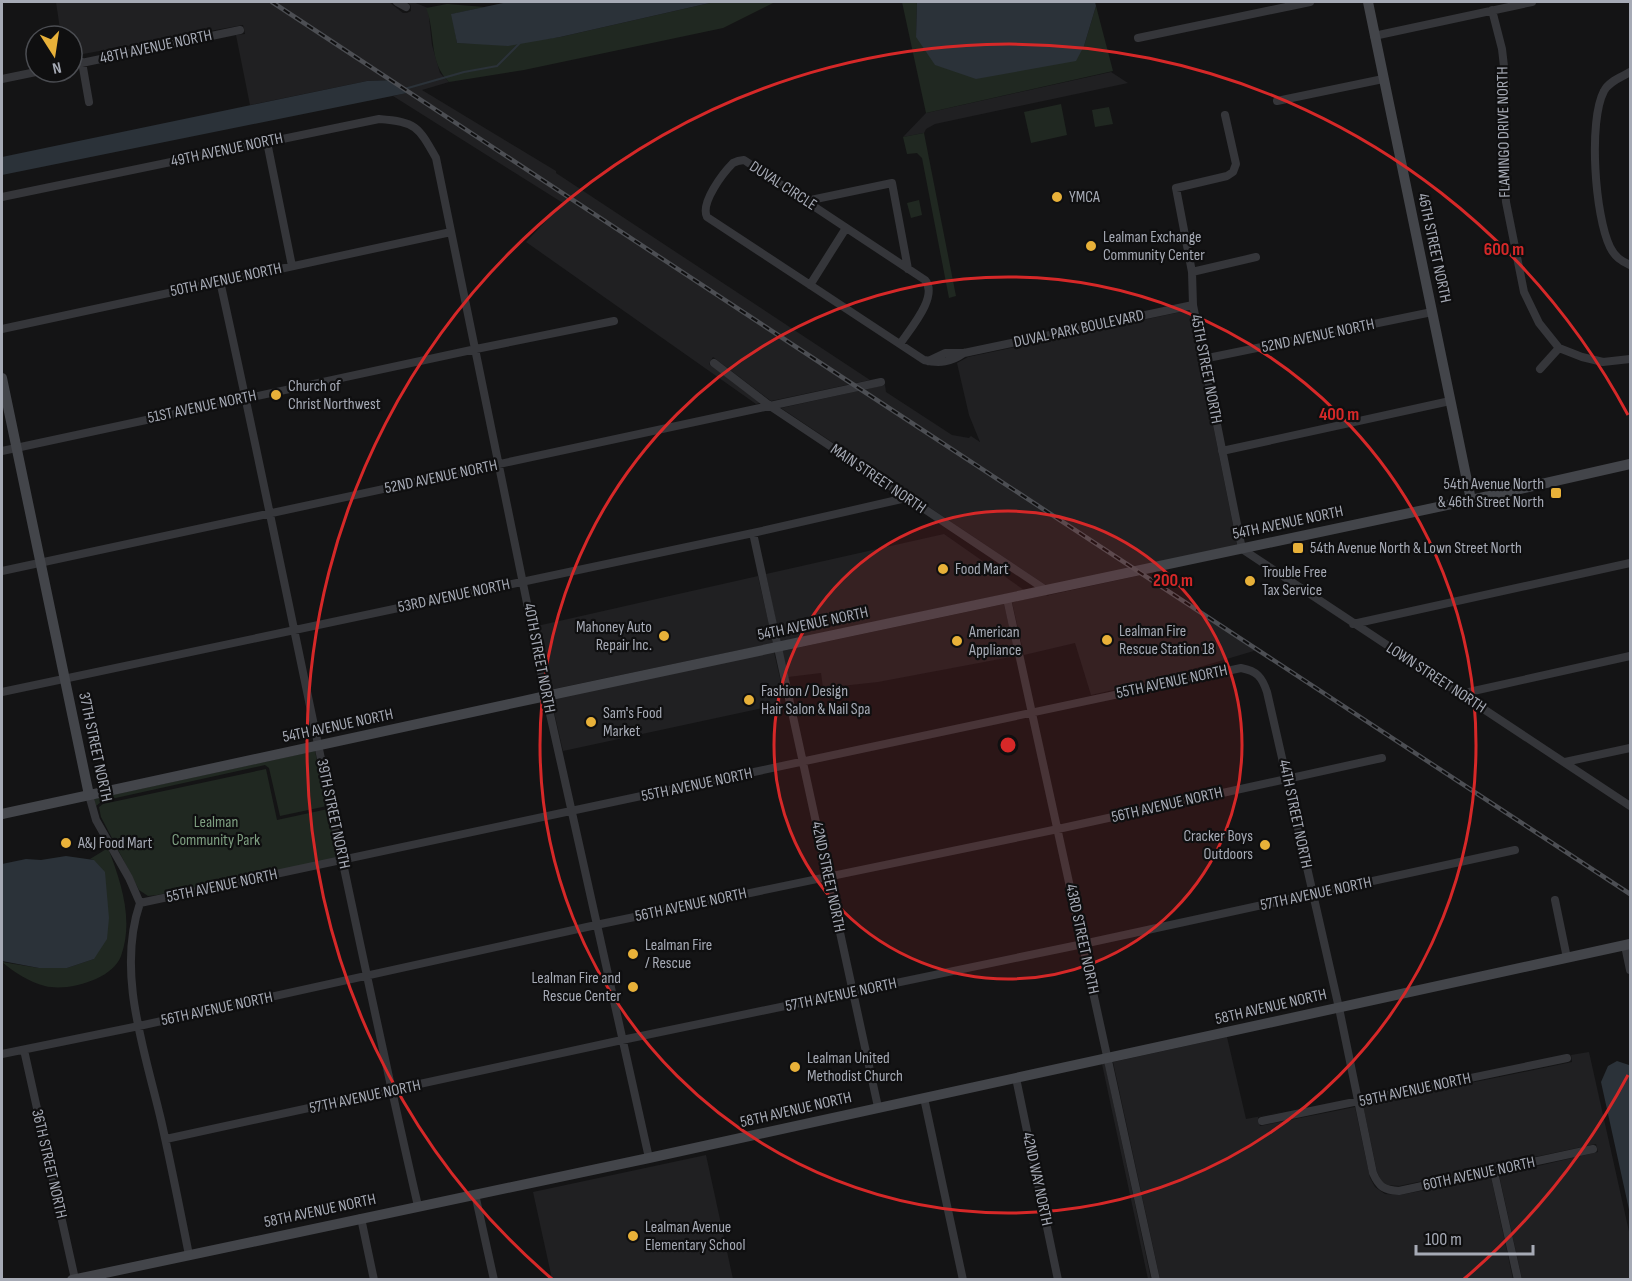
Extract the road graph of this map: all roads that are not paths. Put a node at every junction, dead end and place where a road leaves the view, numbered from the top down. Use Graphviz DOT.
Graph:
graph roads {
  1 [pos="397,2"];
  2 [pos="1310,2"];
  3 [pos="1368,2"];
  4 [pos="1532,2"];
  5 [pos="405,4"];
  6 [pos="1492,10"];
  7 [pos="240,30"];
  8 [pos="1374,36"];
  9 [pos="1138,38"];
  10 [pos="84,62"];
  11 [pos="1630,72"];
  12 [pos="84,73"];
  13 [pos="24,74"];
  14 [pos="2,79"];
  15 [pos="1383,79"];
  16 [pos="1277,101"];
  17 [pos="89,102"];
  18 [pos="1225,115"];
  19 [pos="267,142"];
  20 [pos="436,158"];
  21 [pos="2,196"];
  22 [pos="806,201"];
  23 [pos="846,228"];
  24 [pos="451,231"];
  25 [pos="1256,257"];
  26 [pos="1630,265"];
  27 [pos="292,266"];
  28 [pos="908,269"];
  29 [pos="1192,272"];
  30 [pos="220,281"];
  31 [pos="810,285"];
  32 [pos="1193,305"];
  33 [pos="1432,312"];
  34 [pos="614,321"];
  35 [pos="2,329"];
  36 [pos="900,344"];
  37 [pos="1558,348"];
  38 [pos="476,349"];
  39 [pos="1203,359"];
  40 [pos="1630,359"];
  41 [pos="926,360"];
  42 [pos="714,363"];
  43 [pos="1540,369"];
  44 [pos="2,378"];
  45 [pos="881,382"];
  46 [pos="246,398"];
  47 [pos="1450,401"];
  48 [pos="770,406"];
  49 [pos="16,448"];
  50 [pos="1222,450"];
  51 [pos="2,451"];
  52 [pos="500,464"];
  53 [pos="1630,464"];
  54 [pos="906,498"];
  55 [pos="1471,500"];
  56 [pos="270,513"];
  57 [pos="753,533"];
  58 [pos="1242,549"];
  59 [pos="40,563"];
  60 [pos="1630,563"];
  61 [pos="2,571"];
  62 [pos="524,581"];
  63 [pos="1046,591"];
  64 [pos="1007,599"];
  65 [pos="1353,624"];
  66 [pos="295,629"];
  67 [pos="777,647"];
  68 [pos="1630,656"];
  69 [pos="1254,670"];
  70 [pos="65,679"];
  71 [pos="2,692"];
  72 [pos="1460,694"];
  73 [pos="546,696"];
  74 [pos="1033,713"];
  75 [pos="318,746"];
  76 [pos="1630,748"];
  77 [pos="1382,758"];
  78 [pos="803,762"];
  79 [pos="1565,762"];
  80 [pos="1288,778"];
  81 [pos="89,795"];
  82 [pos="1630,806"];
  83 [pos="572,812"];
  84 [pos="2,814"];
  85 [pos="1058,829"];
  86 [pos="1515,850"];
  87 [pos="343,861"];
  88 [pos="828,877"];
  89 [pos="1313,894"];
  90 [pos="1556,900"];
  91 [pos="140,903"];
  92 [pos="596,925"];
  93 [pos="1083,944"];
  94 [pos="1628,945"];
  95 [pos="1567,958"];
  96 [pos="1630,970"];
  97 [pos="367,976"];
  98 [pos="853,992"];
  99 [pos="1339,1008"];
  100 [pos="140,1026"];
  101 [pos="622,1041"];
  102 [pos="24,1050"];
  103 [pos="2,1054"];
  104 [pos="1108,1058"];
  105 [pos="1567,1058"];
  106 [pos="1016,1078"];
  107 [pos="391,1091"];
  108 [pos="924,1098"];
  109 [pos="1358,1101"];
  110 [pos="878,1107"];
  111 [pos="1262,1121"];
  112 [pos="166,1139"];
  113 [pos="1593,1149"];
  114 [pos="649,1158"];
  115 [pos="1494,1172"];
  116 [pos="1373,1173"];
  117 [pos="475,1194"];
  118 [pos="418,1206"];
  119 [pos="361,1218"];
  120 [pos="189,1255"];
  121 [pos="74,1279"];
  122 [pos="374,1280"];
  123 [pos="494,1280"];
  124 [pos="963,1280"];
  125 [pos="1058,1280"];
  126 [pos="1156,1280"];
  127 [pos="1518,1280"];
  1 -- 5 [label="street"];
  2 -- 9 [label="street"];
  3 -- 8 [label="street, 46TH STREET NORTH"];
  4 -- 6 [label="street"];
  6 -- 8 [label="street"];
  6 -- 37 [label="street, FLAMINGO DRIVE NORTH"];
  7 -- 10 [label="street, 48TH AVENUE NORTH"];
  8 -- 15 [label="street, 46TH STREET NORTH"];
  11 -- 26 [label="street"];
  12 -- 17 [label="street"];
  13 -- 14 [label="street"];
  15 -- 16 [label="street"];
  15 -- 33 [label="street, 46TH STREET NORTH"];
  18 -- 29 [label="street, 45TH STREET NORTH"];
  19 -- 20 [label="street, 49TH AVENUE NORTH"];
  19 -- 21 [label="street, 49TH AVENUE NORTH"];
  19 -- 27 [label="street"];
  20 -- 24 [label="street, 40TH STREET NORTH"];
  22 -- 23 [label="street, DUVAL CIRCLE"];
  22 -- 28 [label="street"];
  22 -- 31 [label="street, DUVAL CIRCLE"];
  23 -- 28 [label="street, DUVAL CIRCLE"];
  23 -- 31 [label="street"];
  24 -- 27 [label="street, 50TH AVENUE NORTH"];
  24 -- 38 [label="street, 40TH STREET NORTH"];
  25 -- 29 [label="street"];
  27 -- 30 [label="street, 50TH AVENUE NORTH"];
  28 -- 36 [label="street, DUVAL CIRCLE"];
  29 -- 32 [label="street, 45TH STREET NORTH"];
  30 -- 35 [label="street, 50TH AVENUE NORTH"];
  30 -- 46 [label="street, 39TH STREET NORTH"];
  31 -- 36 [label="street, DUVAL CIRCLE"];
  32 -- 39 [label="street, 45TH STREET NORTH"];
  32 -- 41 [label="street, DUVAL PARK BOULEVARD"];
  33 -- 39 [label="street, 52ND AVENUE NORTH"];
  33 -- 47 [label="street, 46TH STREET NORTH"];
  34 -- 38 [label="street, 51ST AVENUE NORTH"];
  36 -- 41 [label="street, DUVAL CIRCLE"];
  37 -- 40 [label="street"];
  37 -- 43 [label="street"];
  38 -- 46 [label="street, 51ST AVENUE NORTH"];
  38 -- 52 [label="street, 40TH STREET NORTH"];
  39 -- 50 [label="street, 45TH STREET NORTH"];
  42 -- 48 [label="street, MAIN STREET NORTH"];
  44 -- 49 [label="street, 37TH STREET NORTH"];
  45 -- 48 [label="street, 52ND AVENUE NORTH"];
  46 -- 49 [label="street, 51ST AVENUE NORTH"];
  46 -- 56 [label="street, 39TH STREET NORTH"];
  47 -- 50 [label="street"];
  47 -- 55 [label="street, 46TH STREET NORTH"];
  48 -- 52 [label="street, 52ND AVENUE NORTH"];
  48 -- 54 [label="street, MAIN STREET NORTH"];
  49 -- 51 [label="street, 51ST AVENUE NORTH"];
  49 -- 59 [label="street, 37TH STREET NORTH"];
  50 -- 58 [label="street, 45TH STREET NORTH"];
  52 -- 56 [label="street, 52ND AVENUE NORTH"];
  52 -- 62 [label="street, 40TH STREET NORTH"];
  53 -- 55 [label="street, 54TH AVENUE NORTH"];
  54 -- 57 [label="street, 53RD AVENUE NORTH"];
  54 -- 63 [label="street, MAIN STREET NORTH"];
  55 -- 58 [label="street, 54TH AVENUE NORTH"];
  56 -- 59 [label="street, 52ND AVENUE NORTH"];
  56 -- 66 [label="street, 39TH STREET NORTH"];
  57 -- 62 [label="street, 53RD AVENUE NORTH"];
  57 -- 67 [label="street, 42ND STREET NORTH"];
  58 -- 63 [label="street, 54TH AVENUE NORTH"];
  58 -- 65 [label="street, LOWN STREET NORTH"];
  59 -- 61 [label="street, 52ND AVENUE NORTH"];
  59 -- 70 [label="street, 37TH STREET NORTH"];
  60 -- 65 [label="street"];
  62 -- 66 [label="street, 53RD AVENUE NORTH"];
  62 -- 73 [label="street, 40TH STREET NORTH"];
  63 -- 64 [label="street, 54TH AVENUE NORTH"];
  64 -- 67 [label="street, 54TH AVENUE NORTH"];
  64 -- 74 [label="street, 43RD STREET NORTH"];
  65 -- 72 [label="street, LOWN STREET NORTH"];
  66 -- 70 [label="street, 53RD AVENUE NORTH"];
  66 -- 75 [label="street, 39TH STREET NORTH"];
  67 -- 73 [label="street, 54TH AVENUE NORTH"];
  67 -- 78 [label="street, 42ND STREET NORTH"];
  68 -- 72 [label="street"];
  69 -- 74 [label="street, 55TH AVENUE NORTH"];
  69 -- 80 [label="street, 44TH STREET NORTH"];
  70 -- 71 [label="street, 53RD AVENUE NORTH"];
  70 -- 81 [label="street, 37TH STREET NORTH"];
  72 -- 79 [label="street, LOWN STREET NORTH"];
  73 -- 75 [label="street, 54TH AVENUE NORTH"];
  73 -- 83 [label="street, 40TH STREET NORTH"];
  74 -- 78 [label="street, 55TH AVENUE NORTH"];
  74 -- 85 [label="street, 43RD STREET NORTH"];
  75 -- 81 [label="street, 54TH AVENUE NORTH"];
  75 -- 87 [label="street, 39TH STREET NORTH"];
  76 -- 79 [label="street"];
  77 -- 80 [label="street, 56TH AVENUE NORTH"];
  78 -- 83 [label="street, 55TH AVENUE NORTH"];
  78 -- 88 [label="street, 42ND STREET NORTH"];
  79 -- 82 [label="street, LOWN STREET NORTH"];
  80 -- 85 [label="street, 56TH AVENUE NORTH"];
  80 -- 89 [label="street, 44TH STREET NORTH"];
  81 -- 84 [label="street, 54TH AVENUE NORTH"];
  81 -- 91 [label="street, 37TH STREET NORTH"];
  83 -- 87 [label="street, 55TH AVENUE NORTH"];
  83 -- 92 [label="street, 40TH STREET NORTH"];
  85 -- 88 [label="street, 56TH AVENUE NORTH"];
  85 -- 93 [label="street, 43RD STREET NORTH"];
  86 -- 89 [label="street, 57TH AVENUE NORTH"];
  87 -- 91 [label="street, 55TH AVENUE NORTH"];
  87 -- 97 [label="street, 39TH STREET NORTH"];
  88 -- 92 [label="street, 56TH AVENUE NORTH"];
  88 -- 98 [label="street, 42ND STREET NORTH"];
  89 -- 93 [label="street, 57TH AVENUE NORTH"];
  89 -- 99 [label="street, 44TH STREET NORTH"];
  90 -- 95 [label="street"];
  91 -- 100 [label="street"];
  92 -- 97 [label="street, 56TH AVENUE NORTH"];
  92 -- 101 [label="street, 40TH STREET NORTH"];
  93 -- 98 [label="street, 57TH AVENUE NORTH"];
  93 -- 104 [label="street, 43RD STREET NORTH"];
  94 -- 95 [label="street, 58TH AVENUE NORTH"];
  94 -- 96 [label="street"];
  95 -- 99 [label="street, 58TH AVENUE NORTH"];
  97 -- 100 [label="street, 56TH AVENUE NORTH"];
  97 -- 107 [label="street, 39TH STREET NORTH"];
  98 -- 101 [label="street, 57TH AVENUE NORTH"];
  98 -- 110 [label="street, 42ND STREET NORTH"];
  99 -- 104 [label="street, 58TH AVENUE NORTH"];
  99 -- 109 [label="street, 44TH STREET NORTH"];
  100 -- 102 [label="street, 56TH AVENUE NORTH"];
  100 -- 112 [label="street"];
  101 -- 107 [label="street, 57TH AVENUE NORTH"];
  101 -- 114 [label="street, 40TH STREET NORTH"];
  102 -- 103 [label="street, 56TH AVENUE NORTH"];
  102 -- 121 [label="street, 36TH STREET NORTH"];
  104 -- 106 [label="street, 58TH AVENUE NORTH"];
  104 -- 126 [label="street, 43RD STREET NORTH"];
  105 -- 109 [label="street, 59TH AVENUE NORTH"];
  106 -- 108 [label="street, 58TH AVENUE NORTH"];
  106 -- 125 [label="street, 42ND WAY NORTH"];
  107 -- 112 [label="street, 57TH AVENUE NORTH"];
  107 -- 118 [label="street, 39TH STREET NORTH"];
  108 -- 110 [label="street, 58TH AVENUE NORTH"];
  108 -- 124 [label="street"];
  109 -- 111 [label="street, 59TH AVENUE NORTH"];
  109 -- 116 [label="street, 44TH STREET NORTH"];
  110 -- 114 [label="street, 58TH AVENUE NORTH"];
  112 -- 120 [label="street"];
  113 -- 115 [label="street, 60TH AVENUE NORTH"];
  114 -- 117 [label="street, 58TH AVENUE NORTH"];
  115 -- 116 [label="street, 60TH AVENUE NORTH"];
  115 -- 127 [label="street"];
  117 -- 118 [label="street, 58TH AVENUE NORTH"];
  117 -- 123 [label="street"];
  118 -- 119 [label="street, 58TH AVENUE NORTH"];
  119 -- 120 [label="street, 58TH AVENUE NORTH"];
  119 -- 122 [label="street"];
  120 -- 121 [label="street, 58TH AVENUE NORTH"];
}
